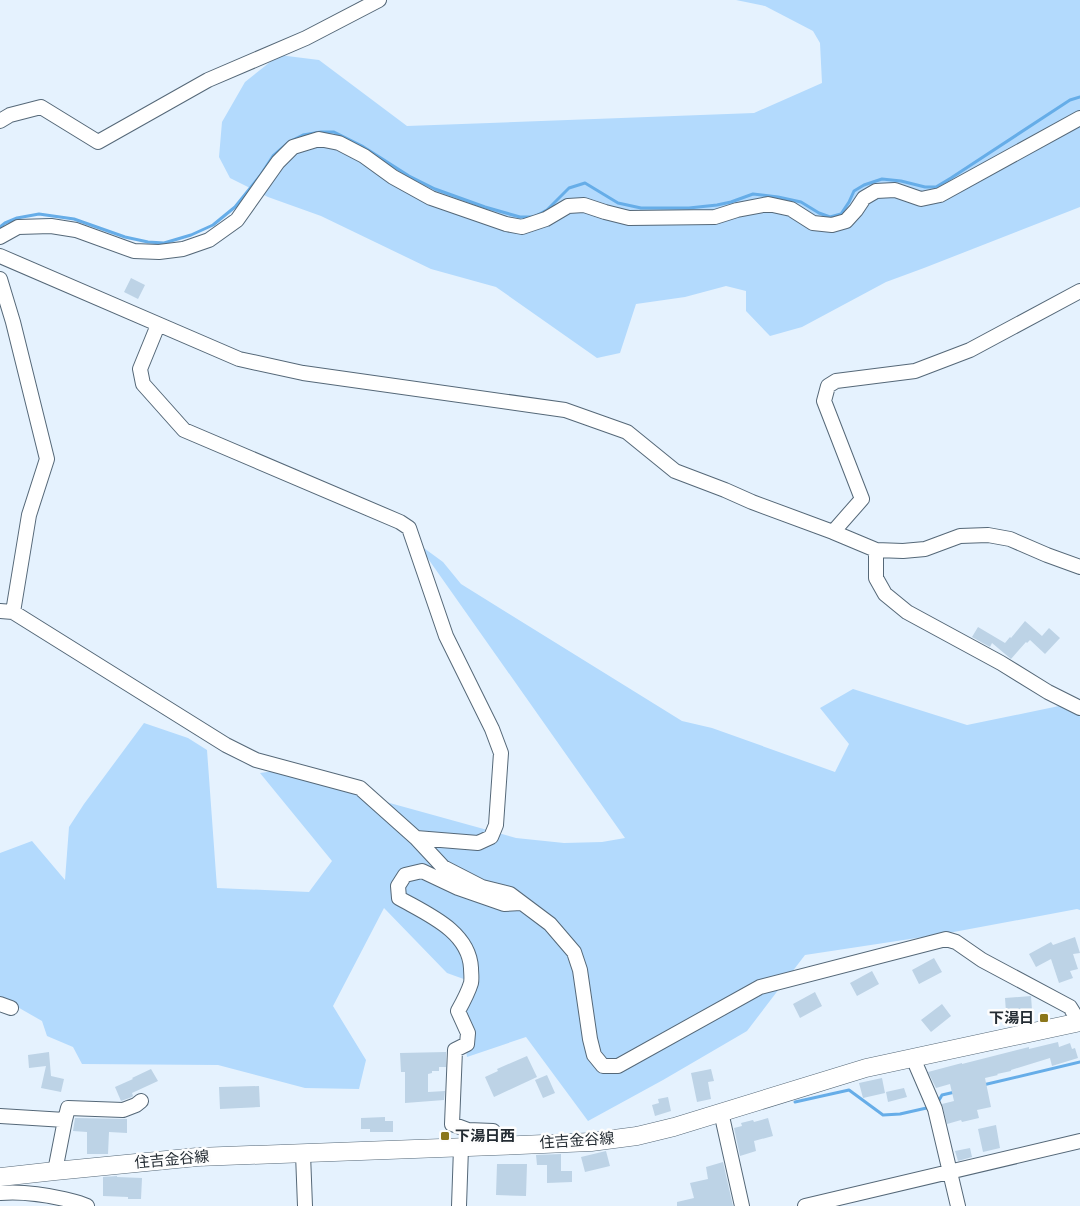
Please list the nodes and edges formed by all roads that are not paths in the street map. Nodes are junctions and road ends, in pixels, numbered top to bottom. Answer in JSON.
{"nodes":[{"id":1,"x":378,"y":0,"type":"edge"},
{"id":2,"x":1080,"y":118,"type":"edge"},
{"id":3,"x":0,"y":121,"type":"edge"},
{"id":4,"x":0,"y":237,"type":"edge"},
{"id":5,"x":0,"y":256,"type":"edge"},
{"id":6,"x":0,"y":279,"type":"edge"},
{"id":7,"x":1080,"y":292,"type":"edge"},
{"id":8,"x":158,"y":325,"type":"junction"},
{"id":9,"x":833,"y":532,"type":"junction"},
{"id":10,"x":876,"y":550,"type":"junction"},
{"id":11,"x":1080,"y":567,"type":"edge"},
{"id":12,"x":7,"y":611,"type":"edge"},
{"id":13,"x":1080,"y":708,"type":"edge"},
{"id":14,"x":416,"y":838,"type":"junction"},
{"id":15,"x":522,"y":903,"type":"junction"},
{"id":16,"x":1080,"y":1022,"type":"edge"},
{"id":17,"x":913,"y":1058,"type":"junction"},
{"id":18,"x":141,"y":1101,"type":"dead end"},
{"id":19,"x":721,"y":1112,"type":"junction"},
{"id":20,"x":0,"y":1116,"type":"edge"},
{"id":21,"x":65,"y":1120,"type":"junction"},
{"id":22,"x":1080,"y":1141,"type":"edge"},
{"id":23,"x":495,"y":1146,"type":"junction"},
{"id":24,"x":460,"y":1148,"type":"junction"},
{"id":25,"x":302,"y":1154,"type":"junction"},
{"id":26,"x":55,"y":1171,"type":"junction"},
{"id":27,"x":949,"y":1172,"type":"junction"},
{"id":28,"x":0,"y":1177,"type":"edge"},
{"id":29,"x":0,"y":1193,"type":"edge"},
{"id":30,"x":86,"y":1206,"type":"edge"},
{"id":31,"x":305,"y":1206,"type":"edge"},
{"id":32,"x":460,"y":1206,"type":"edge"},
{"id":33,"x":742,"y":1206,"type":"edge"},
{"id":34,"x":804,"y":1206,"type":"edge"},
{"id":35,"x":958,"y":1206,"type":"edge"}],
"edges":[{"from":1,"to":3,"type":"street"},
{"from":2,"to":4,"type":"street"},
{"from":5,"to":8,"type":"street"},
{"from":6,"to":12,"type":"street"},
{"from":7,"to":9,"type":"street"},
{"from":8,"to":9,"type":"street"},
{"from":8,"to":14,"type":"street"},
{"from":9,"to":10,"type":"street"},
{"from":10,"to":11,"type":"street"},
{"from":10,"to":13,"type":"street"},
{"from":12,"to":14,"type":"street"},
{"from":14,"to":15,"type":"street"},
{"from":15,"to":16,"type":"street"},
{"from":15,"to":23,"type":"street"},
{"from":16,"to":17,"type":"main road","name":"住吉金谷線"},
{"from":17,"to":19,"type":"main road","name":"住吉金谷線"},
{"from":17,"to":27,"type":"street"},
{"from":18,"to":21,"type":"street"},
{"from":19,"to":23,"type":"main road","name":"住吉金谷線"},
{"from":19,"to":33,"type":"street"},
{"from":20,"to":21,"type":"street"},
{"from":21,"to":26,"type":"street"},
{"from":22,"to":27,"type":"street"},
{"from":23,"to":24,"type":"main road","name":"住吉金谷線"},
{"from":24,"to":25,"type":"main road","name":"住吉金谷線"},
{"from":24,"to":32,"type":"street"},
{"from":25,"to":26,"type":"main road","name":"住吉金谷線"},
{"from":25,"to":31,"type":"street"},
{"from":26,"to":28,"type":"main road","name":"住吉金谷線"},
{"from":27,"to":34,"type":"street"},
{"from":27,"to":35,"type":"street"},
{"from":29,"to":30,"type":"street"}]}
